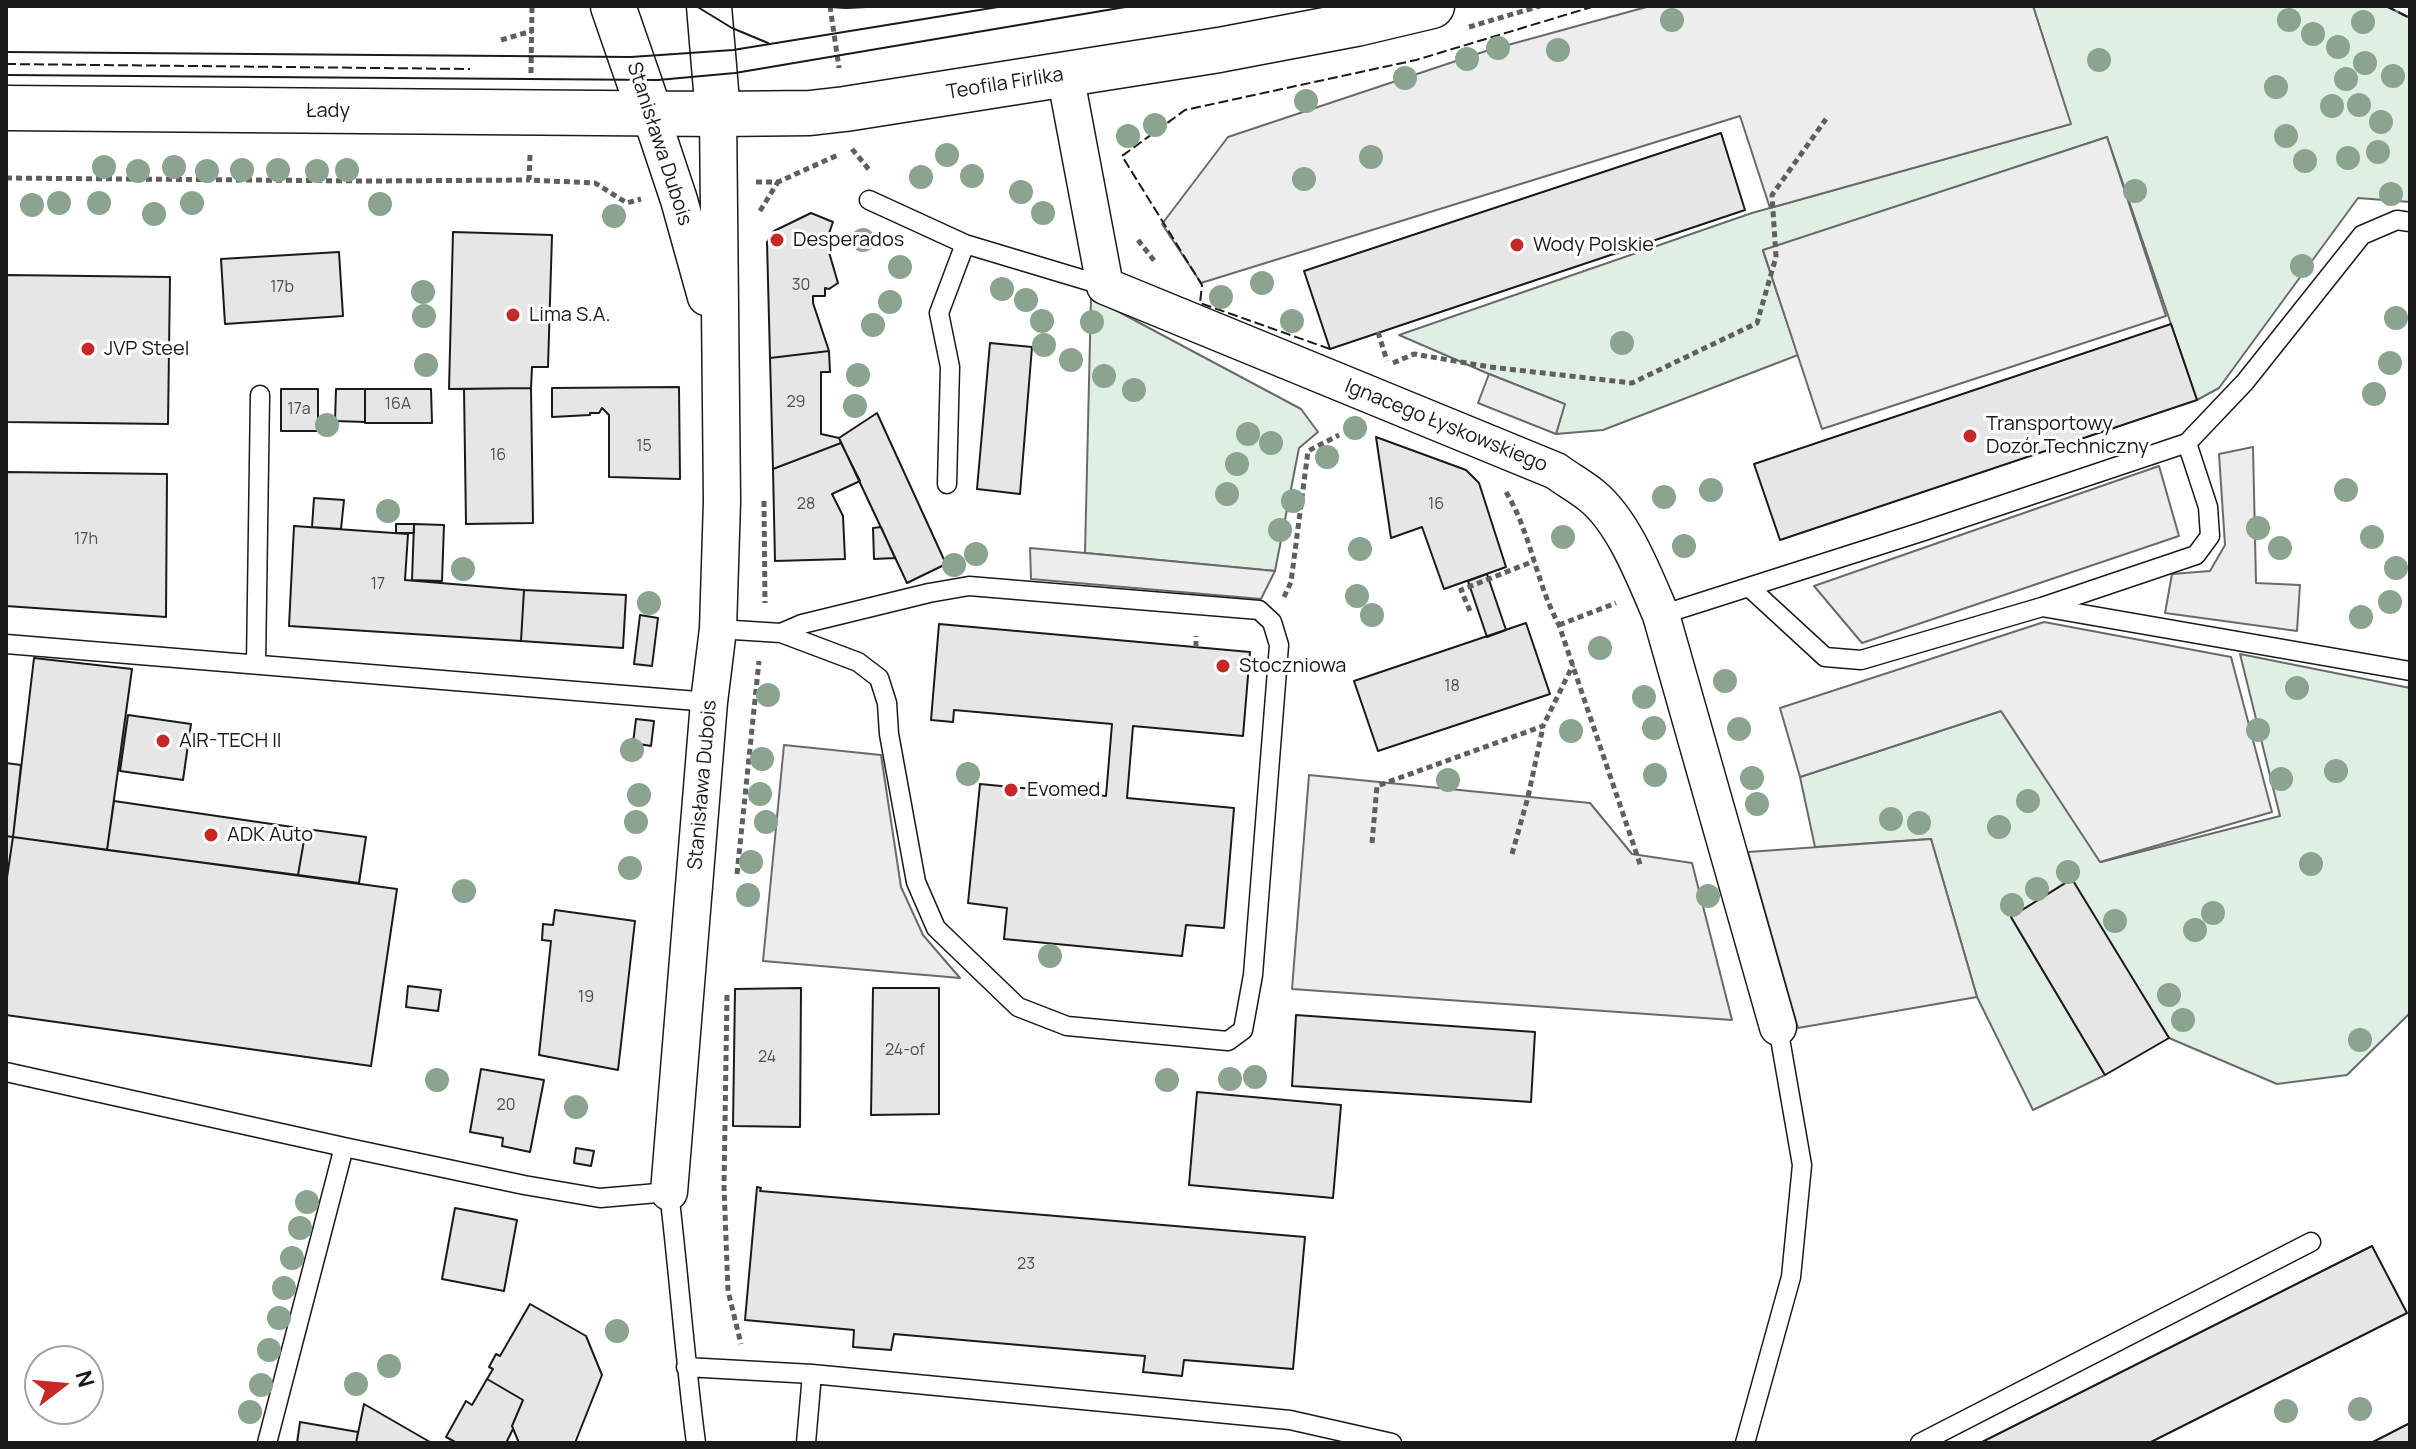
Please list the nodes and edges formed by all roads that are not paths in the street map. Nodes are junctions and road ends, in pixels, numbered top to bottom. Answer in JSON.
{"nodes":[{"id":1,"x":613,"y":6,"type":"edge"},
{"id":2,"x":709,"y":6,"type":"edge"},
{"id":3,"x":1432,"y":6,"type":"edge"},
{"id":4,"x":1354,"y":15,"type":"edge"},
{"id":5,"x":1065,"y":74,"type":"junction"},
{"id":6,"x":6,"y":108,"type":"edge"},
{"id":7,"x":650,"y":113,"type":"junction"},
{"id":8,"x":718,"y":114,"type":"junction"},
{"id":9,"x":869,"y":200,"type":"dead end"},
{"id":10,"x":2410,"y":222,"type":"edge"},
{"id":11,"x":965,"y":244,"type":"junction"},
{"id":12,"x":1105,"y":286,"type":"junction"},
{"id":13,"x":720,"y":377,"type":"junction"},
{"id":14,"x":260,"y":395,"type":"dead end"},
{"id":15,"x":2187,"y":443,"type":"junction"},
{"id":16,"x":947,"y":484,"type":"dead end"},
{"id":17,"x":1750,"y":588,"type":"junction"},
{"id":18,"x":2042,"y":607,"type":"junction"},
{"id":19,"x":1661,"y":615,"type":"junction"},
{"id":20,"x":718,"y":629,"type":"junction"},
{"id":21,"x":772,"y":633,"type":"junction"},
{"id":22,"x":6,"y":644,"type":"edge"},
{"id":23,"x":256,"y":664,"type":"junction"},
{"id":24,"x":2410,"y":671,"type":"edge"},
{"id":25,"x":709,"y":702,"type":"junction"},
{"id":26,"x":1778,"y":1027,"type":"joint"},
{"id":27,"x":6,"y":1072,"type":"edge"},
{"id":28,"x":344,"y":1147,"type":"junction"},
{"id":29,"x":669,"y":1192,"type":"junction"},
{"id":30,"x":2311,"y":1242,"type":"dead end"},
{"id":31,"x":686,"y":1367,"type":"junction"},
{"id":32,"x":812,"y":1374,"type":"junction"},
{"id":33,"x":267,"y":1443,"type":"edge"},
{"id":34,"x":696,"y":1443,"type":"edge"},
{"id":35,"x":806,"y":1443,"type":"edge"},
{"id":36,"x":1392,"y":1443,"type":"edge"},
{"id":37,"x":1745,"y":1443,"type":"edge"},
{"id":38,"x":1920,"y":1443,"type":"edge"}],
"edges":[{"from":1,"to":7,"type":"street","name":"Stanisława Dubois"},
{"from":2,"to":8,"type":"street","name":"Stanisława Dubois"},
{"from":3,"to":4,"type":"street","name":"Teofila Firlika"},
{"from":4,"to":5,"type":"street","name":"Teofila Firlika"},
{"from":5,"to":8,"type":"street","name":"Teofila Firlika"},
{"from":5,"to":12,"type":"street"},
{"from":6,"to":7,"type":"street","name":"Łady"},
{"from":7,"to":8,"type":"street","name":"Teofila Firlika"},
{"from":7,"to":13,"type":"street","name":"Stanisława Dubois"},
{"from":8,"to":13,"type":"street","name":"Stanisława Dubois"},
{"from":9,"to":11,"type":"lane"},
{"from":10,"to":15,"type":"lane"},
{"from":11,"to":12,"type":"lane"},
{"from":11,"to":16,"type":"lane"},
{"from":12,"to":19,"type":"street","name":"Ignacego Łyskowskiego"},
{"from":13,"to":20,"type":"street","name":"Stanisława Dubois"},
{"from":14,"to":23,"type":"lane"},
{"from":15,"to":17,"type":"lane"},
{"from":15,"to":18,"type":"lane"},
{"from":17,"to":18,"type":"lane"},
{"from":17,"to":19,"type":"lane"},
{"from":18,"to":24,"type":"lane"},
{"from":19,"to":26,"type":"street","name":"Ignacego Łyskowskiego"},
{"from":20,"to":21,"type":"lane"},
{"from":20,"to":25,"type":"street","name":"Stanisława Dubois"},
{"from":21,"to":21,"type":"lane"},
{"from":22,"to":23,"type":"lane"},
{"from":23,"to":25,"type":"lane"},
{"from":25,"to":29,"type":"street","name":"Stanisława Dubois"},
{"from":26,"to":37,"type":"lane"},
{"from":27,"to":28,"type":"lane"},
{"from":28,"to":29,"type":"lane"},
{"from":28,"to":33,"type":"lane"},
{"from":29,"to":31,"type":"lane"},
{"from":30,"to":38,"type":"lane"},
{"from":31,"to":32,"type":"lane"},
{"from":31,"to":34,"type":"lane"},
{"from":32,"to":35,"type":"lane"},
{"from":32,"to":36,"type":"lane"}]}
